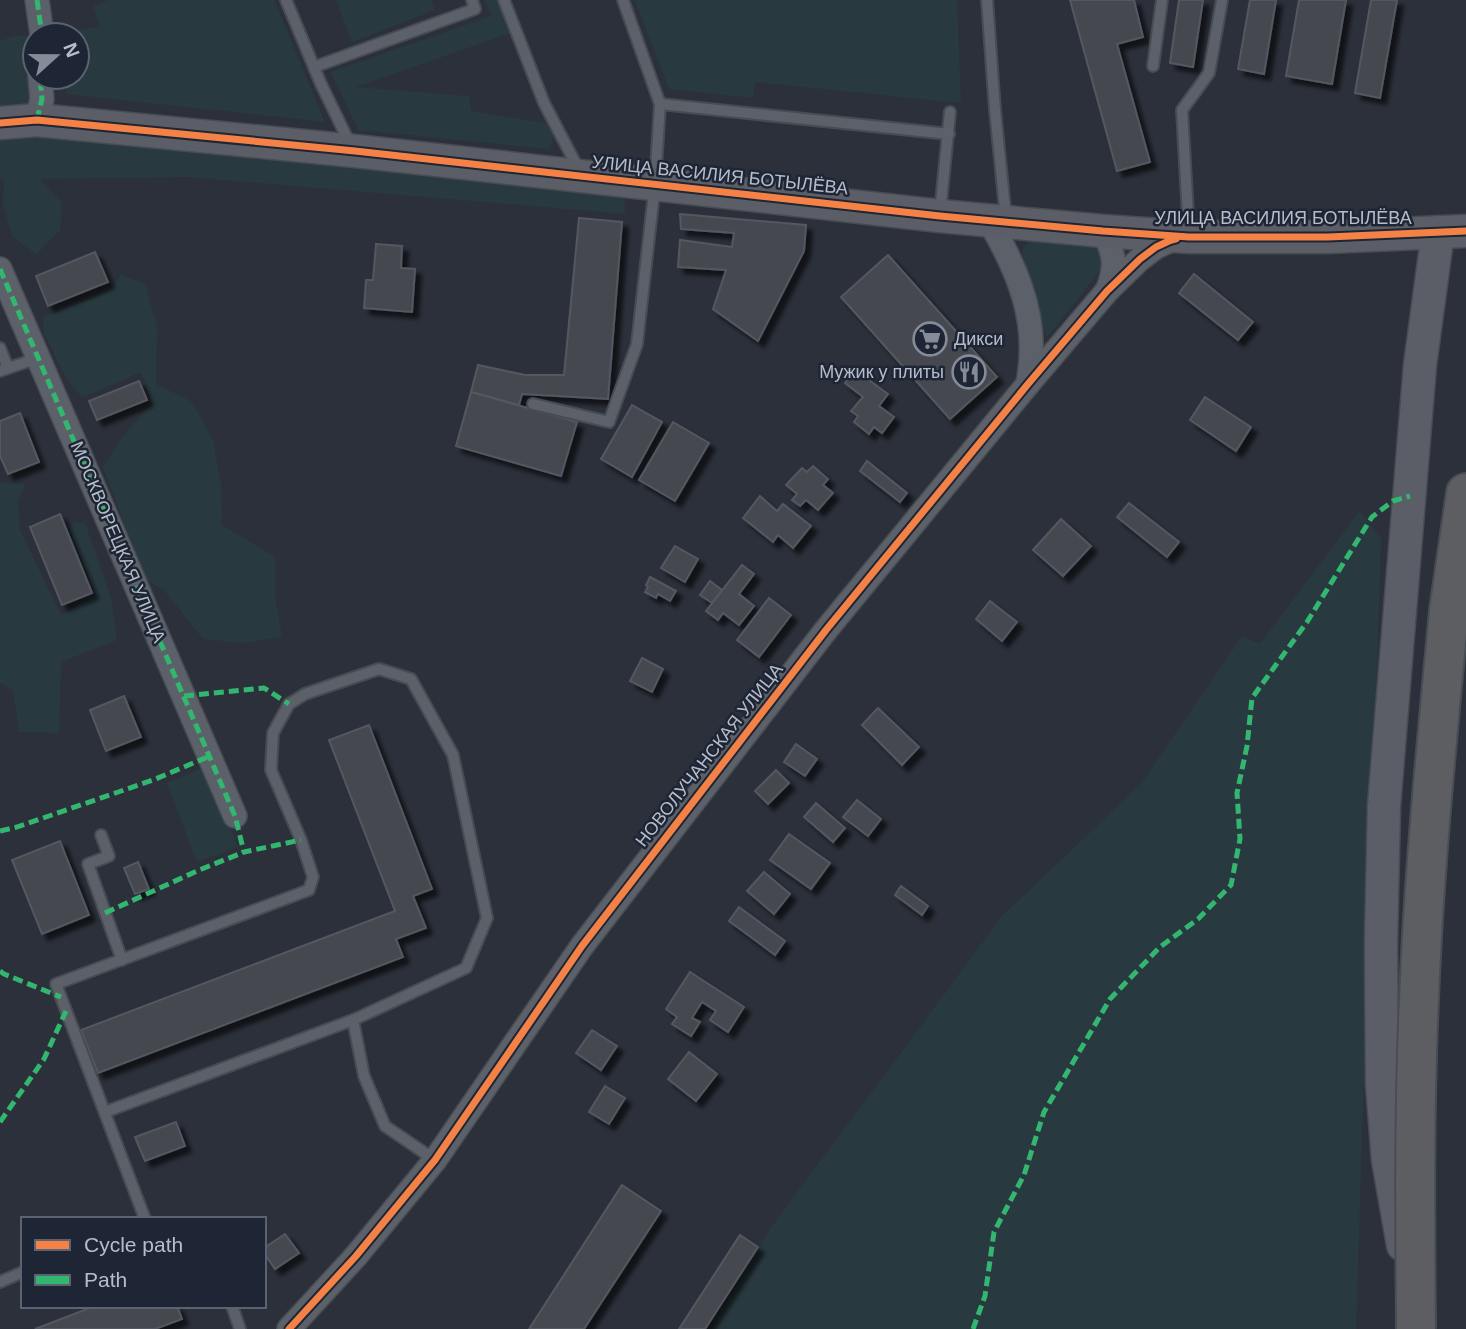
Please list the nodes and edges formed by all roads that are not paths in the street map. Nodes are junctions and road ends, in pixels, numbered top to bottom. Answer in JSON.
{"nodes":[{"id":1,"x":37,"y":0,"type":"edge"},
{"id":2,"x":286,"y":0,"type":"edge"},
{"id":3,"x":472,"y":0,"type":"edge"},
{"id":4,"x":504,"y":0,"type":"edge"},
{"id":5,"x":623,"y":0,"type":"edge"},
{"id":6,"x":987,"y":0,"type":"edge"},
{"id":7,"x":1162,"y":0,"type":"edge"},
{"id":8,"x":1222,"y":0,"type":"edge"},
{"id":9,"x":39,"y":21,"type":"edge"},
{"id":10,"x":314,"y":66,"type":"junction"},
{"id":11,"x":1153,"y":66,"type":"dead end"},
{"id":12,"x":41,"y":91,"type":"edge"},
{"id":13,"x":660,"y":104,"type":"junction"},
{"id":14,"x":950,"y":112,"type":"dead end"},
{"id":15,"x":37,"y":120,"type":"junction"},
{"id":16,"x":0,"y":123,"type":"edge"},
{"id":17,"x":949,"y":134,"type":"junction"},
{"id":18,"x":355,"y":151,"type":"junction"},
{"id":19,"x":582,"y":175,"type":"junction"},
{"id":20,"x":655,"y":184,"type":"junction"},
{"id":21,"x":940,"y":216,"type":"junction"},
{"id":22,"x":998,"y":221,"type":"junction"},
{"id":23,"x":1103,"y":231,"type":"junction"},
{"id":24,"x":1452,"y":231,"type":"edge"},
{"id":25,"x":1189,"y":237,"type":"junction"},
{"id":26,"x":0,"y":269,"type":"edge"},
{"id":27,"x":1107,"y":291,"type":"junction"},
{"id":28,"x":0,"y":348,"type":"edge"},
{"id":29,"x":38,"y":358,"type":"junction"},
{"id":30,"x":4,"y":370,"type":"edge"},
{"id":31,"x":1028,"y":384,"type":"junction"},
{"id":32,"x":533,"y":404,"type":"dead end"},
{"id":33,"x":1466,"y":493,"type":"edge"},
{"id":34,"x":235,"y":816,"type":"dead end"},
{"id":35,"x":101,"y":835,"type":"dead end"},
{"id":36,"x":122,"y":960,"type":"junction"},
{"id":37,"x":353,"y":1020,"type":"junction"},
{"id":38,"x":105,"y":1112,"type":"junction"},
{"id":39,"x":435,"y":1160,"type":"junction"},
{"id":40,"x":144,"y":1217,"type":"edge"},
{"id":41,"x":21,"y":1273,"type":"edge"},
{"id":42,"x":0,"y":1282,"type":"edge"},
{"id":43,"x":233,"y":1308,"type":"edge"},
{"id":44,"x":240,"y":1329,"type":"edge"},
{"id":45,"x":289,"y":1329,"type":"edge"},
{"id":46,"x":1417,"y":1329,"type":"edge"}],
"edges":[{"from":1,"to":9,"type":"street"},
{"from":2,"to":10,"type":"lane"},
{"from":3,"to":10,"type":"lane"},
{"from":4,"to":19,"type":"lane"},
{"from":5,"to":13,"type":"lane"},
{"from":6,"to":22,"type":"lane"},
{"from":7,"to":11,"type":"lane"},
{"from":8,"to":25,"type":"lane"},
{"from":10,"to":18,"type":"lane"},
{"from":12,"to":15,"type":"street"},
{"from":13,"to":17,"type":"lane"},
{"from":13,"to":20,"type":"lane"},
{"from":14,"to":17,"type":"lane"},
{"from":15,"to":16,"type":"street","name":"УЛИЦА ВАСИЛИЯ БОТЫЛЁВА"},
{"from":15,"to":18,"type":"street","name":"УЛИЦА ВАСИЛИЯ БОТЫЛЁВА"},
{"from":17,"to":21,"type":"lane"},
{"from":18,"to":19,"type":"street","name":"УЛИЦА ВАСИЛИЯ БОТЫЛЁВА"},
{"from":19,"to":20,"type":"street","name":"УЛИЦА ВАСИЛИЯ БОТЫЛЁВА"},
{"from":20,"to":21,"type":"street","name":"УЛИЦА ВАСИЛИЯ БОТЫЛЁВА"},
{"from":20,"to":32,"type":"lane"},
{"from":21,"to":22,"type":"street","name":"УЛИЦА ВАСИЛИЯ БОТЫЛЁВА"},
{"from":22,"to":23,"type":"street","name":"УЛИЦА ВАСИЛИЯ БОТЫЛЁВА"},
{"from":22,"to":31,"type":"street"},
{"from":23,"to":25,"type":"street","name":"УЛИЦА ВАСИЛИЯ БОТЫЛЁВА"},
{"from":23,"to":27,"type":"street"},
{"from":24,"to":25,"type":"street","name":"УЛИЦА ВАСИЛИЯ БОТЫЛЁВА"},
{"from":24,"to":46,"type":"street"},
{"from":25,"to":27,"type":"street","name":"НОВОЛУЧАНСКАЯ УЛИЦА"},
{"from":26,"to":29,"type":"street","name":"МОСКВОРЕЦКАЯ УЛИЦА"},
{"from":27,"to":31,"type":"street","name":"НОВОЛУЧАНСКАЯ УЛИЦА"},
{"from":28,"to":30,"type":"lane"},
{"from":29,"to":30,"type":"lane"},
{"from":29,"to":34,"type":"street","name":"МОСКВОРЕЦКАЯ УЛИЦА"},
{"from":31,"to":39,"type":"street","name":"НОВОЛУЧАНСКАЯ УЛИЦА"},
{"from":33,"to":46,"type":"highway","bridge":true},
{"from":35,"to":36,"type":"lane"},
{"from":36,"to":37,"type":"lane"},
{"from":36,"to":38,"type":"lane"},
{"from":37,"to":38,"type":"lane"},
{"from":37,"to":39,"type":"lane"},
{"from":38,"to":40,"type":"lane"},
{"from":39,"to":45,"type":"street","name":"НОВОЛУЧАНСКАЯ УЛИЦА"},
{"from":41,"to":42,"type":"lane"},
{"from":43,"to":44,"type":"lane"}]}
